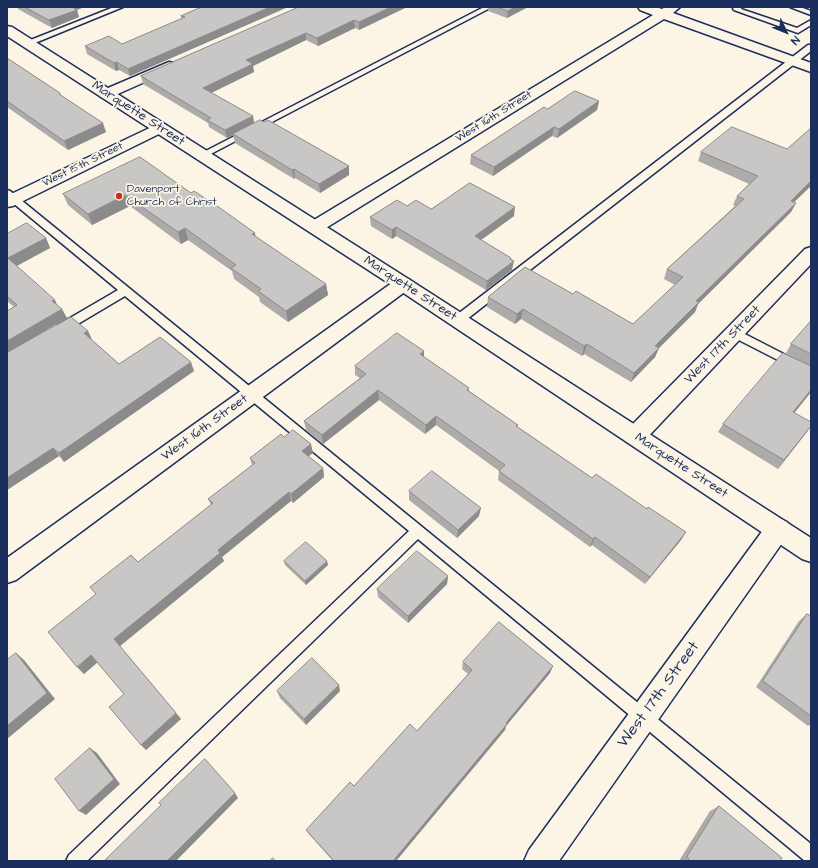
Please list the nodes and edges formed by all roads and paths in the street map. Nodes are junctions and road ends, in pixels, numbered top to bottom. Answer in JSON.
{"nodes":[{"id":1,"x":120,"y":7,"type":"edge"},
{"id":2,"x":489,"y":7,"type":"edge"},
{"id":3,"x":644,"y":7,"type":"edge"},
{"id":4,"x":739,"y":7,"type":"edge"},
{"id":5,"x":793,"y":7,"type":"edge"},
{"id":6,"x":668,"y":10,"type":"edge"},
{"id":7,"x":811,"y":13,"type":"edge"},
{"id":8,"x":811,"y":22,"type":"edge"},
{"id":9,"x":7,"y":30,"type":"edge"},
{"id":10,"x":27,"y":43,"type":"junction"},
{"id":11,"x":811,"y":47,"type":"edge"},
{"id":12,"x":792,"y":61,"type":"junction"},
{"id":13,"x":179,"y":62,"type":"edge"},
{"id":14,"x":811,"y":68,"type":"edge"},
{"id":15,"x":106,"y":94,"type":"junction"},
{"id":16,"x":160,"y":128,"type":"junction"},
{"id":17,"x":202,"y":155,"type":"junction"},
{"id":18,"x":9,"y":198,"type":"edge"},
{"id":19,"x":315,"y":227,"type":"junction"},
{"id":20,"x":811,"y":253,"type":"edge"},
{"id":21,"x":403,"y":284,"type":"junction"},
{"id":22,"x":125,"y":291,"type":"junction"},
{"id":23,"x":458,"y":320,"type":"junction"},
{"id":24,"x":735,"y":332,"type":"junction"},
{"id":25,"x":53,"y":333,"type":"edge"},
{"id":26,"x":811,"y":373,"type":"edge"},
{"id":27,"x":251,"y":394,"type":"junction"},
{"id":28,"x":635,"y":436,"type":"junction"},
{"id":29,"x":778,"y":529,"type":"junction"},
{"id":30,"x":418,"y":532,"type":"junction"},
{"id":31,"x":811,"y":551,"type":"edge"},
{"id":32,"x":7,"y":572,"type":"edge"},
{"id":33,"x":644,"y":717,"type":"junction"},
{"id":34,"x":811,"y":855,"type":"edge"},
{"id":35,"x":75,"y":861,"type":"edge"},
{"id":36,"x":540,"y":861,"type":"edge"}],
"edges":[{"from":1,"to":10,"type":"lane"},
{"from":2,"to":17,"type":"lane"},
{"from":3,"to":6,"type":"street"},
{"from":4,"to":8,"type":"lane"},
{"from":5,"to":7,"type":"lane"},
{"from":6,"to":12,"type":"street"},
{"from":6,"to":19,"type":"street","name":"West 16th Street"},
{"from":9,"to":10,"type":"street","name":"Marquette Street"},
{"from":10,"to":15,"type":"street","name":"Marquette Street"},
{"from":11,"to":12,"type":"lane"},
{"from":12,"to":14,"type":"street"},
{"from":12,"to":23,"type":"lane"},
{"from":13,"to":15,"type":"street"},
{"from":15,"to":16,"type":"street","name":"Marquette Street"},
{"from":16,"to":17,"type":"street","name":"Marquette Street"},
{"from":16,"to":18,"type":"street","name":"West 15th Street"},
{"from":17,"to":19,"type":"street","name":"Marquette Street"},
{"from":18,"to":22,"type":"lane"},
{"from":19,"to":21,"type":"street","name":"Marquette Street"},
{"from":20,"to":24,"type":"street","name":"West 17th Street"},
{"from":21,"to":23,"type":"street","name":"Marquette Street"},
{"from":21,"to":27,"type":"street","name":"West 16th Street"},
{"from":22,"to":25,"type":"lane"},
{"from":22,"to":27,"type":"lane"},
{"from":23,"to":28,"type":"street","name":"Marquette Street"},
{"from":24,"to":26,"type":"lane"},
{"from":24,"to":28,"type":"street","name":"West 17th Street"},
{"from":27,"to":30,"type":"lane"},
{"from":27,"to":32,"type":"street","name":"West 16th Street"},
{"from":28,"to":29,"type":"street","name":"Marquette Street"},
{"from":29,"to":31,"type":"street","name":"Marquette Street"},
{"from":29,"to":33,"type":"street","name":"West 17th Street"},
{"from":30,"to":33,"type":"lane"},
{"from":30,"to":35,"type":"lane"},
{"from":33,"to":34,"type":"lane"},
{"from":33,"to":36,"type":"street","name":"West 17th Street"}]}
